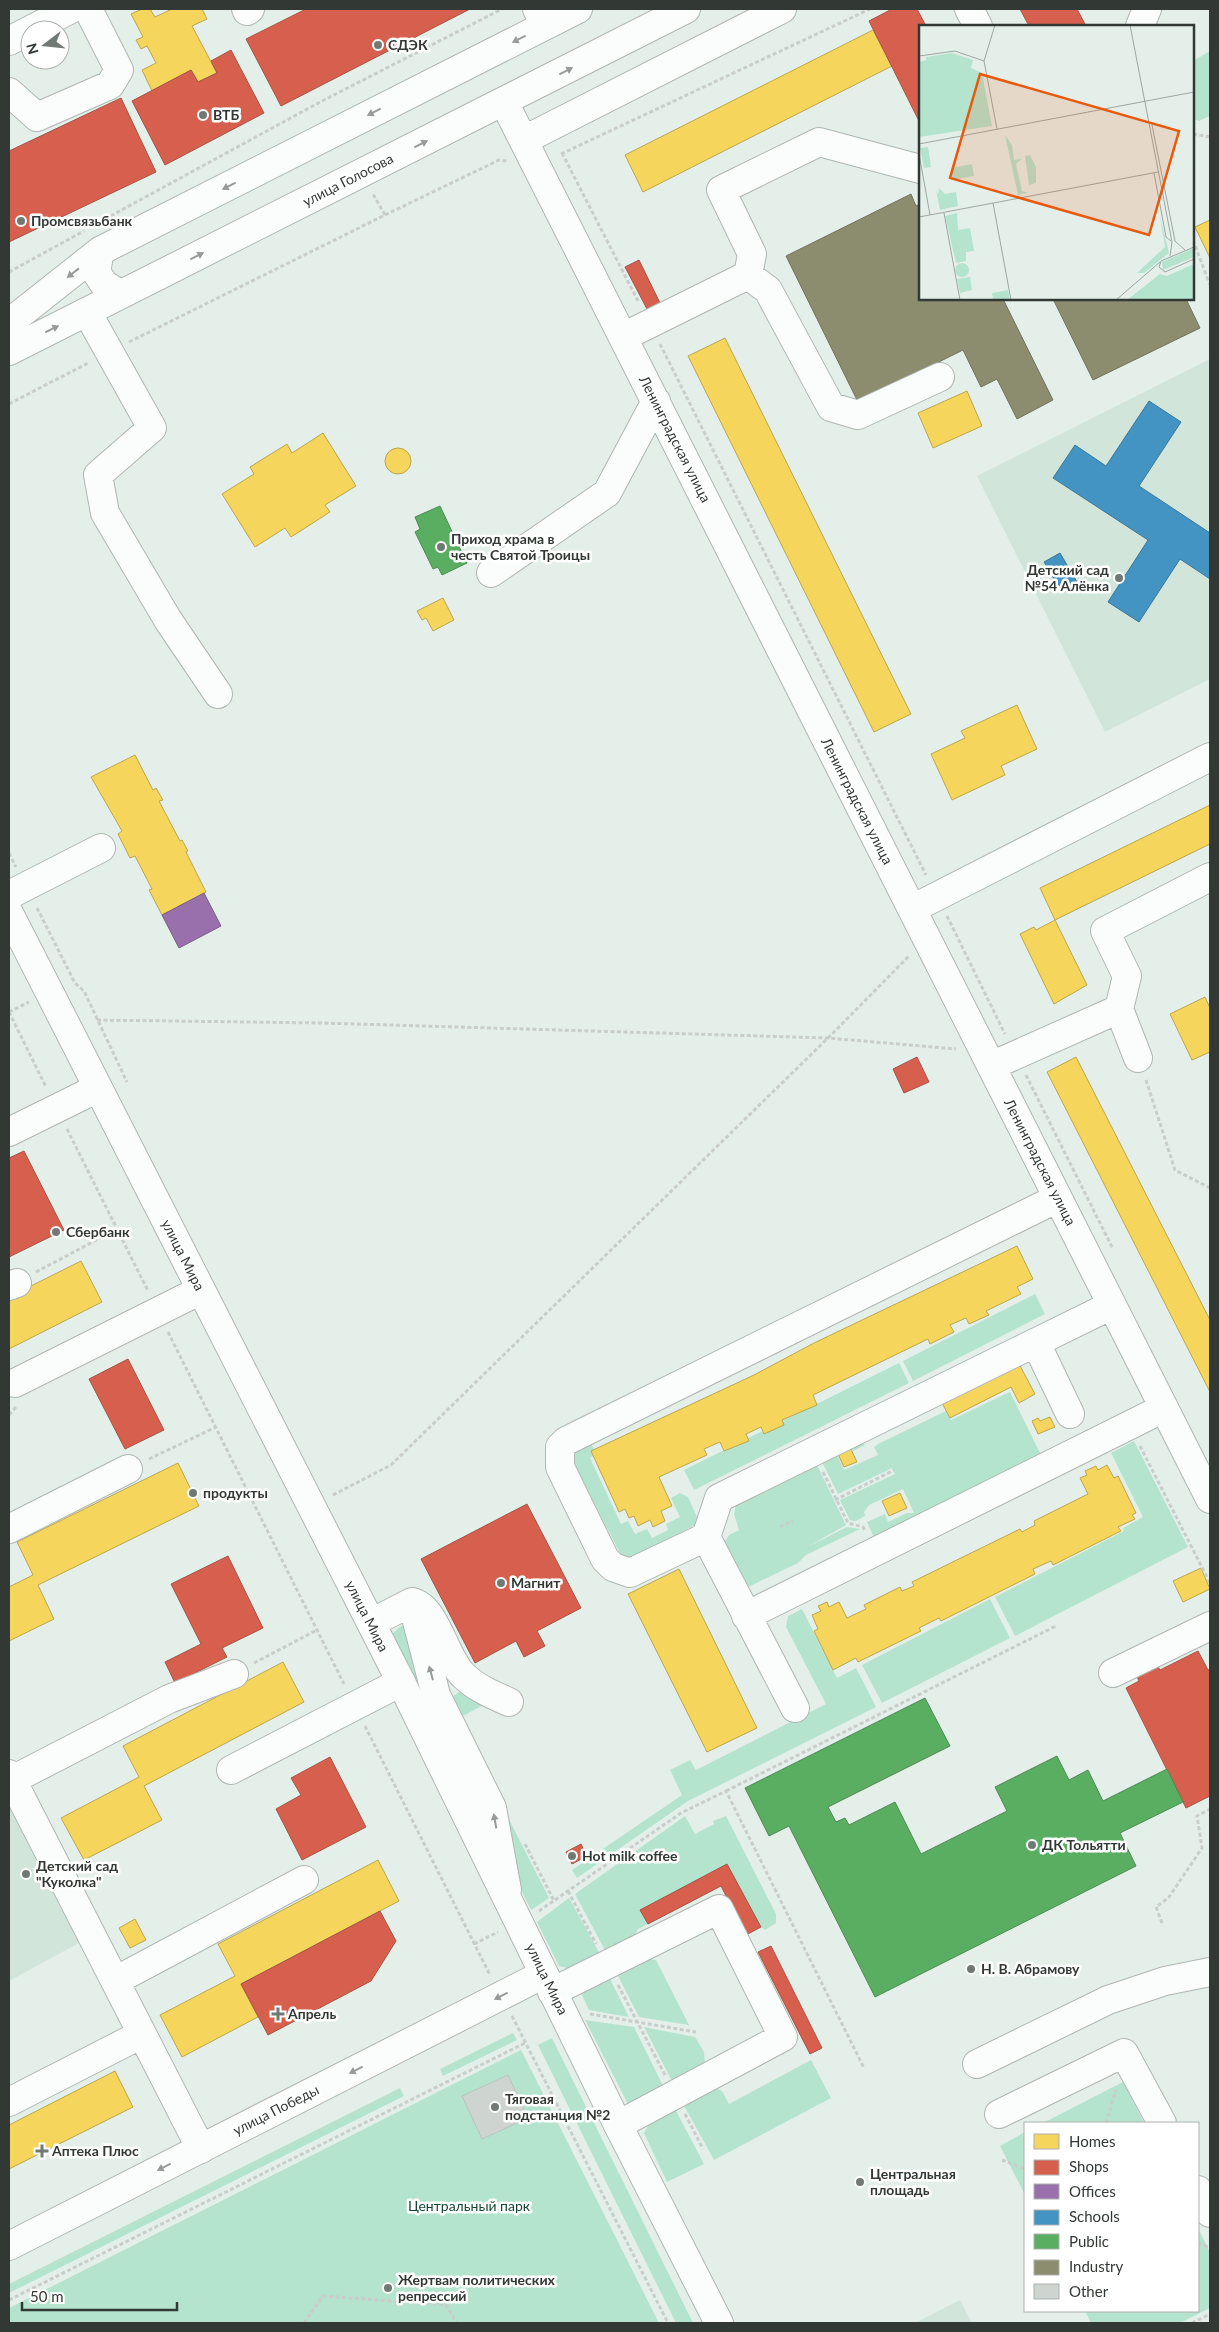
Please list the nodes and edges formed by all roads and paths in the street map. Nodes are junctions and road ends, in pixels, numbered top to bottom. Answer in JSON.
{"nodes":[{"id":1,"x":71,"y":9,"type":"edge"},
{"id":2,"x":88,"y":9,"type":"edge"},
{"id":3,"x":246,"y":9,"type":"edge"},
{"id":4,"x":250,"y":9,"type":"edge"},
{"id":5,"x":502,"y":9,"type":"edge"},
{"id":6,"x":578,"y":9,"type":"edge"},
{"id":7,"x":686,"y":9,"type":"edge"},
{"id":8,"x":782,"y":9,"type":"edge"},
{"id":9,"x":870,"y":9,"type":"edge"},
{"id":10,"x":970,"y":9,"type":"edge"},
{"id":11,"x":1147,"y":9,"type":"edge"},
{"id":12,"x":541,"y":17,"type":"edge"},
{"id":13,"x":978,"y":25,"type":"edge"},
{"id":14,"x":1140,"y":25,"type":"edge"},
{"id":15,"x":9,"y":41,"type":"edge"},
{"id":16,"x":9,"y":92,"type":"edge"},
{"id":17,"x":322,"y":101,"type":"junction"},
{"id":18,"x":504,"y":102,"type":"junction"},
{"id":19,"x":339,"y":130,"type":"junction"},
{"id":20,"x":1194,"y":134,"type":"edge"},
{"id":21,"x":1210,"y":137,"type":"edge"},
{"id":22,"x":524,"y":140,"type":"junction"},
{"id":23,"x":562,"y":153,"type":"junction"},
{"id":24,"x":537,"y":166,"type":"junction"},
{"id":25,"x":919,"y":169,"type":"edge"},
{"id":26,"x":362,"y":173,"type":"junction"},
{"id":27,"x":385,"y":215,"type":"junction"},
{"id":28,"x":105,"y":220,"type":"dead end"},
{"id":29,"x":94,"y":240,"type":"junction"},
{"id":30,"x":1194,"y":243,"type":"edge"},
{"id":31,"x":9,"y":272,"type":"edge"},
{"id":32,"x":748,"y":275,"type":"junction"},
{"id":33,"x":1210,"y":286,"type":"edge"},
{"id":34,"x":120,"y":294,"type":"junction"},
{"id":35,"x":87,"y":312,"type":"junction"},
{"id":36,"x":9,"y":323,"type":"edge"},
{"id":37,"x":650,"y":324,"type":"junction"},
{"id":38,"x":623,"y":337,"type":"junction"},
{"id":39,"x":9,"y":351,"type":"edge"},
{"id":40,"x":108,"y":352,"type":"junction"},
{"id":41,"x":940,"y":377,"type":"dead end"},
{"id":42,"x":656,"y":401,"type":"junction"},
{"id":43,"x":9,"y":404,"type":"edge"},
{"id":44,"x":491,"y":574,"type":"dead end"},
{"id":45,"x":218,"y":694,"type":"dead end"},
{"id":46,"x":1210,"y":757,"type":"edge"},
{"id":47,"x":101,"y":848,"type":"dead end"},
{"id":48,"x":9,"y":853,"type":"edge"},
{"id":49,"x":1210,"y":877,"type":"edge"},
{"id":50,"x":17,"y":890,"type":"edge"},
{"id":51,"x":936,"y":896,"type":"junction"},
{"id":52,"x":912,"y":909,"type":"junction"},
{"id":53,"x":9,"y":912,"type":"edge"},
{"id":54,"x":927,"y":938,"type":"junction"},
{"id":55,"x":1120,"y":1009,"type":"junction"},
{"id":56,"x":9,"y":1012,"type":"edge"},
{"id":57,"x":97,"y":1020,"type":"junction"},
{"id":58,"x":828,"y":1038,"type":"junction"},
{"id":59,"x":964,"y":1049,"type":"dead end"},
{"id":60,"x":1016,"y":1055,"type":"junction"},
{"id":61,"x":1138,"y":1058,"type":"joint"},
{"id":62,"x":991,"y":1066,"type":"junction"},
{"id":63,"x":127,"y":1082,"type":"dead end"},
{"id":64,"x":98,"y":1088,"type":"junction"},
{"id":65,"x":57,"y":1108,"type":"junction"},
{"id":66,"x":9,"y":1132,"type":"edge"},
{"id":67,"x":1210,"y":1188,"type":"edge"},
{"id":68,"x":1058,"y":1198,"type":"junction"},
{"id":69,"x":117,"y":1228,"type":"junction"},
{"id":70,"x":1118,"y":1258,"type":"dead end"},
{"id":71,"x":13,"y":1284,"type":"edge"},
{"id":72,"x":201,"y":1290,"type":"junction"},
{"id":73,"x":1112,"y":1305,"type":"junction"},
{"id":74,"x":158,"y":1312,"type":"junction"},
{"id":75,"x":1036,"y":1343,"type":"junction"},
{"id":76,"x":15,"y":1383,"type":"dead end"},
{"id":77,"x":1164,"y":1408,"type":"junction"},
{"id":78,"x":1070,"y":1414,"type":"dead end"},
{"id":79,"x":1130,"y":1425,"type":"junction"},
{"id":80,"x":216,"y":1427,"type":"junction"},
{"id":81,"x":813,"y":1452,"type":"junction"},
{"id":82,"x":128,"y":1469,"type":"joint"},
{"id":83,"x":894,"y":1470,"type":"dead end"},
{"id":84,"x":1210,"y":1499,"type":"edge"},
{"id":85,"x":835,"y":1500,"type":"junction"},
{"id":86,"x":335,"y":1504,"type":"dead end"},
{"id":87,"x":794,"y":1521,"type":"dead end"},
{"id":88,"x":780,"y":1528,"type":"dead end"},
{"id":89,"x":9,"y":1529,"type":"edge"},
{"id":90,"x":706,"y":1537,"type":"junction"},
{"id":91,"x":875,"y":1552,"type":"junction"},
{"id":92,"x":1210,"y":1583,"type":"edge"},
{"id":93,"x":412,"y":1602,"type":"junction"},
{"id":94,"x":746,"y":1616,"type":"junction"},
{"id":95,"x":371,"y":1623,"type":"junction"},
{"id":96,"x":1056,"y":1626,"type":"dead end"},
{"id":97,"x":1210,"y":1626,"type":"edge"},
{"id":98,"x":317,"y":1630,"type":"junction"},
{"id":99,"x":1113,"y":1673,"type":"dead end"},
{"id":100,"x":234,"y":1674,"type":"joint"},
{"id":101,"x":401,"y":1682,"type":"junction"},
{"id":102,"x":509,"y":1702,"type":"dead end"},
{"id":103,"x":355,"y":1706,"type":"junction"},
{"id":104,"x":794,"y":1708,"type":"dead end"},
{"id":105,"x":231,"y":1770,"type":"dead end"},
{"id":106,"x":10,"y":1777,"type":"edge"},
{"id":107,"x":726,"y":1791,"type":"dead end"},
{"id":108,"x":1210,"y":1809,"type":"edge"},
{"id":109,"x":304,"y":1880,"type":"dead end"},
{"id":110,"x":568,"y":1891,"type":"dead end"},
{"id":111,"x":510,"y":1904,"type":"junction"},
{"id":112,"x":1162,"y":1923,"type":"dead end"},
{"id":113,"x":607,"y":1964,"type":"junction"},
{"id":114,"x":1210,"y":1972,"type":"edge"},
{"id":115,"x":115,"y":1981,"type":"junction"},
{"id":116,"x":548,"y":1983,"type":"junction"},
{"id":117,"x":500,"y":1997,"type":"junction"},
{"id":118,"x":582,"y":2012,"type":"dead end"},
{"id":119,"x":637,"y":2022,"type":"junction"},
{"id":120,"x":696,"y":2032,"type":"dead end"},
{"id":121,"x":142,"y":2034,"type":"junction"},
{"id":122,"x":527,"y":2042,"type":"junction"},
{"id":123,"x":977,"y":2064,"type":"dead end"},
{"id":124,"x":1117,"y":2085,"type":"dead end"},
{"id":125,"x":675,"y":2095,"type":"junction"},
{"id":126,"x":9,"y":2102,"type":"edge"},
{"id":127,"x":999,"y":2114,"type":"dead end"},
{"id":128,"x":1106,"y":2122,"type":"edge"},
{"id":129,"x":1161,"y":2122,"type":"edge"},
{"id":130,"x":618,"y":2125,"type":"junction"},
{"id":131,"x":201,"y":2149,"type":"junction"},
{"id":132,"x":703,"y":2149,"type":"dead end"},
{"id":133,"x":1002,"y":2160,"type":"dead end"},
{"id":134,"x":1024,"y":2169,"type":"edge"},
{"id":135,"x":1199,"y":2192,"type":"edge"},
{"id":136,"x":1210,"y":2213,"type":"edge"},
{"id":137,"x":9,"y":2246,"type":"edge"},
{"id":138,"x":9,"y":2300,"type":"edge"},
{"id":139,"x":1210,"y":2314,"type":"edge"},
{"id":140,"x":304,"y":2323,"type":"edge"},
{"id":141,"x":457,"y":2323,"type":"edge"},
{"id":142,"x":668,"y":2323,"type":"edge"},
{"id":143,"x":719,"y":2323,"type":"edge"},
{"id":144,"x":1192,"y":2323,"type":"edge"}],
"edges":[{"from":1,"to":15,"type":"main road"},
{"from":2,"to":16,"type":"main road"},
{"from":3,"to":4,"type":"main road"},
{"from":5,"to":17,"type":"path"},
{"from":6,"to":12,"type":"main road"},
{"from":18,"to":7,"type":"main road","name":"улица Голосова","one_way":true},
{"from":8,"to":22,"type":"main road"},
{"from":9,"to":23,"type":"path"},
{"from":10,"to":13,"type":"main road"},
{"from":11,"to":14,"type":"main road"},
{"from":12,"to":19,"type":"main road","one_way":true},
{"from":17,"to":19,"type":"path"},
{"from":17,"to":28,"type":"path"},
{"from":18,"to":22,"type":"main road","name":"Ленинградская улица"},
{"from":26,"to":18,"type":"main road","name":"улица Голосова","one_way":true},
{"from":19,"to":29,"type":"main road","one_way":true},
{"from":20,"to":21,"type":"path"},
{"from":22,"to":24,"type":"main road","name":"Ленинградская улица"},
{"from":23,"to":24,"type":"path"},
{"from":23,"to":37,"type":"path"},
{"from":24,"to":27,"type":"path"},
{"from":24,"to":38,"type":"main road","name":"Ленинградская улица"},
{"from":25,"to":32,"type":"main road"},
{"from":26,"to":27,"type":"path"},
{"from":34,"to":26,"type":"main road","name":"улица Голосова","one_way":true},
{"from":27,"to":40,"type":"path"},
{"from":29,"to":31,"type":"path"},
{"from":29,"to":34,"type":"main road"},
{"from":29,"to":36,"type":"main road","one_way":true},
{"from":30,"to":33,"type":"path"},
{"from":32,"to":37,"type":"main road"},
{"from":32,"to":41,"type":"main road"},
{"from":34,"to":35,"type":"main road","name":"улица Голосова"},
{"from":39,"to":35,"type":"main road","name":"улица Голосова","one_way":true},
{"from":35,"to":40,"type":"main road"},
{"from":37,"to":38,"type":"main road"},
{"from":37,"to":51,"type":"path"},
{"from":38,"to":42,"type":"main road","name":"Ленинградская улица"},
{"from":40,"to":43,"type":"path"},
{"from":40,"to":45,"type":"main road"},
{"from":42,"to":44,"type":"main road"},
{"from":42,"to":52,"type":"main road","name":"Ленинградская улица"},
{"from":46,"to":51,"type":"main road"},
{"from":47,"to":50,"type":"main road"},
{"from":48,"to":50,"type":"path"},
{"from":49,"to":55,"type":"main road"},
{"from":50,"to":57,"type":"path"},
{"from":51,"to":52,"type":"main road"},
{"from":51,"to":60,"type":"path"},
{"from":52,"to":54,"type":"main road","name":"Ленинградская улица"},
{"from":53,"to":64,"type":"main road","name":"улица Мира"},
{"from":54,"to":58,"type":"path"},
{"from":54,"to":62,"type":"main road","name":"Ленинградская улица"},
{"from":55,"to":60,"type":"main road"},
{"from":55,"to":61,"type":"main road"},
{"from":56,"to":65,"type":"path"},
{"from":57,"to":58,"type":"path"},
{"from":57,"to":63,"type":"path"},
{"from":58,"to":59,"type":"path"},
{"from":58,"to":86,"type":"path"},
{"from":60,"to":62,"type":"main road"},
{"from":60,"to":70,"type":"path"},
{"from":61,"to":67,"type":"path"},
{"from":62,"to":68,"type":"main road","name":"Ленинградская улица"},
{"from":64,"to":65,"type":"main road"},
{"from":64,"to":72,"type":"main road","name":"улица Мира"},
{"from":65,"to":66,"type":"main road"},
{"from":65,"to":69,"type":"path"},
{"from":68,"to":73,"type":"main road","name":"Ленинградская улица"},
{"from":68,"to":90,"type":"main road"},
{"from":69,"to":71,"type":"path"},
{"from":69,"to":74,"type":"path"},
{"from":72,"to":74,"type":"main road"},
{"from":72,"to":95,"type":"main road","name":"улица Мира"},
{"from":73,"to":75,"type":"main road"},
{"from":73,"to":77,"type":"main road","name":"Ленинградская улица"},
{"from":74,"to":76,"type":"main road"},
{"from":74,"to":80,"type":"path"},
{"from":75,"to":78,"type":"main road"},
{"from":75,"to":81,"type":"main road"},
{"from":77,"to":79,"type":"main road"},
{"from":77,"to":84,"type":"main road","name":"Ленинградская улица"},
{"from":79,"to":91,"type":"main road"},
{"from":79,"to":92,"type":"path"},
{"from":80,"to":82,"type":"path"},
{"from":80,"to":98,"type":"path"},
{"from":81,"to":85,"type":"path"},
{"from":81,"to":90,"type":"main road"},
{"from":82,"to":89,"type":"main road"},
{"from":83,"to":85,"type":"path"},
{"from":85,"to":91,"type":"path"},
{"from":87,"to":88,"type":"path"},
{"from":90,"to":94,"type":"main road"},
{"from":91,"to":94,"type":"main road"},
{"from":93,"to":95,"type":"main road"},
{"from":93,"to":102,"type":"main road"},
{"from":111,"to":93,"type":"main road","one_way":true},
{"from":94,"to":104,"type":"main road"},
{"from":95,"to":101,"type":"main road","name":"улица Мира"},
{"from":96,"to":107,"type":"path"},
{"from":97,"to":99,"type":"main road"},
{"from":98,"to":100,"type":"path"},
{"from":98,"to":103,"type":"path"},
{"from":100,"to":106,"type":"main road"},
{"from":101,"to":103,"type":"main road"},
{"from":101,"to":111,"type":"main road","name":"улица Мира"},
{"from":103,"to":105,"type":"main road"},
{"from":103,"to":117,"type":"path"},
{"from":106,"to":115,"type":"main road"},
{"from":108,"to":112,"type":"path"},
{"from":109,"to":115,"type":"main road"},
{"from":110,"to":113,"type":"path"},
{"from":111,"to":116,"type":"main road","name":"улица Мира"},
{"from":113,"to":116,"type":"main road","name":"улица Победы"},
{"from":113,"to":119,"type":"path"},
{"from":113,"to":125,"type":"main road","name":"улица Победы"},
{"from":114,"to":123,"type":"main road"},
{"from":115,"to":121,"type":"main road"},
{"from":116,"to":117,"type":"main road","name":"улица Победы","one_way":true},
{"from":116,"to":130,"type":"main road","name":"улица Мира"},
{"from":117,"to":122,"type":"path"},
{"from":117,"to":131,"type":"main road","name":"улица Победы","one_way":true},
{"from":118,"to":119,"type":"path"},
{"from":119,"to":120,"type":"path"},
{"from":119,"to":125,"type":"path"},
{"from":121,"to":126,"type":"main road"},
{"from":121,"to":131,"type":"main road"},
{"from":122,"to":138,"type":"path"},
{"from":122,"to":142,"type":"path"},
{"from":124,"to":128,"type":"path"},
{"from":125,"to":130,"type":"main road"},
{"from":125,"to":132,"type":"path"},
{"from":127,"to":129,"type":"main road"},
{"from":130,"to":143,"type":"main road","name":"улица Мира"},
{"from":131,"to":137,"type":"main road","name":"улица Победы","one_way":true},
{"from":133,"to":134,"type":"path"},
{"from":135,"to":136,"type":"main road"},
{"from":139,"to":144,"type":"path"},
{"from":140,"to":141,"type":"path"}]}
